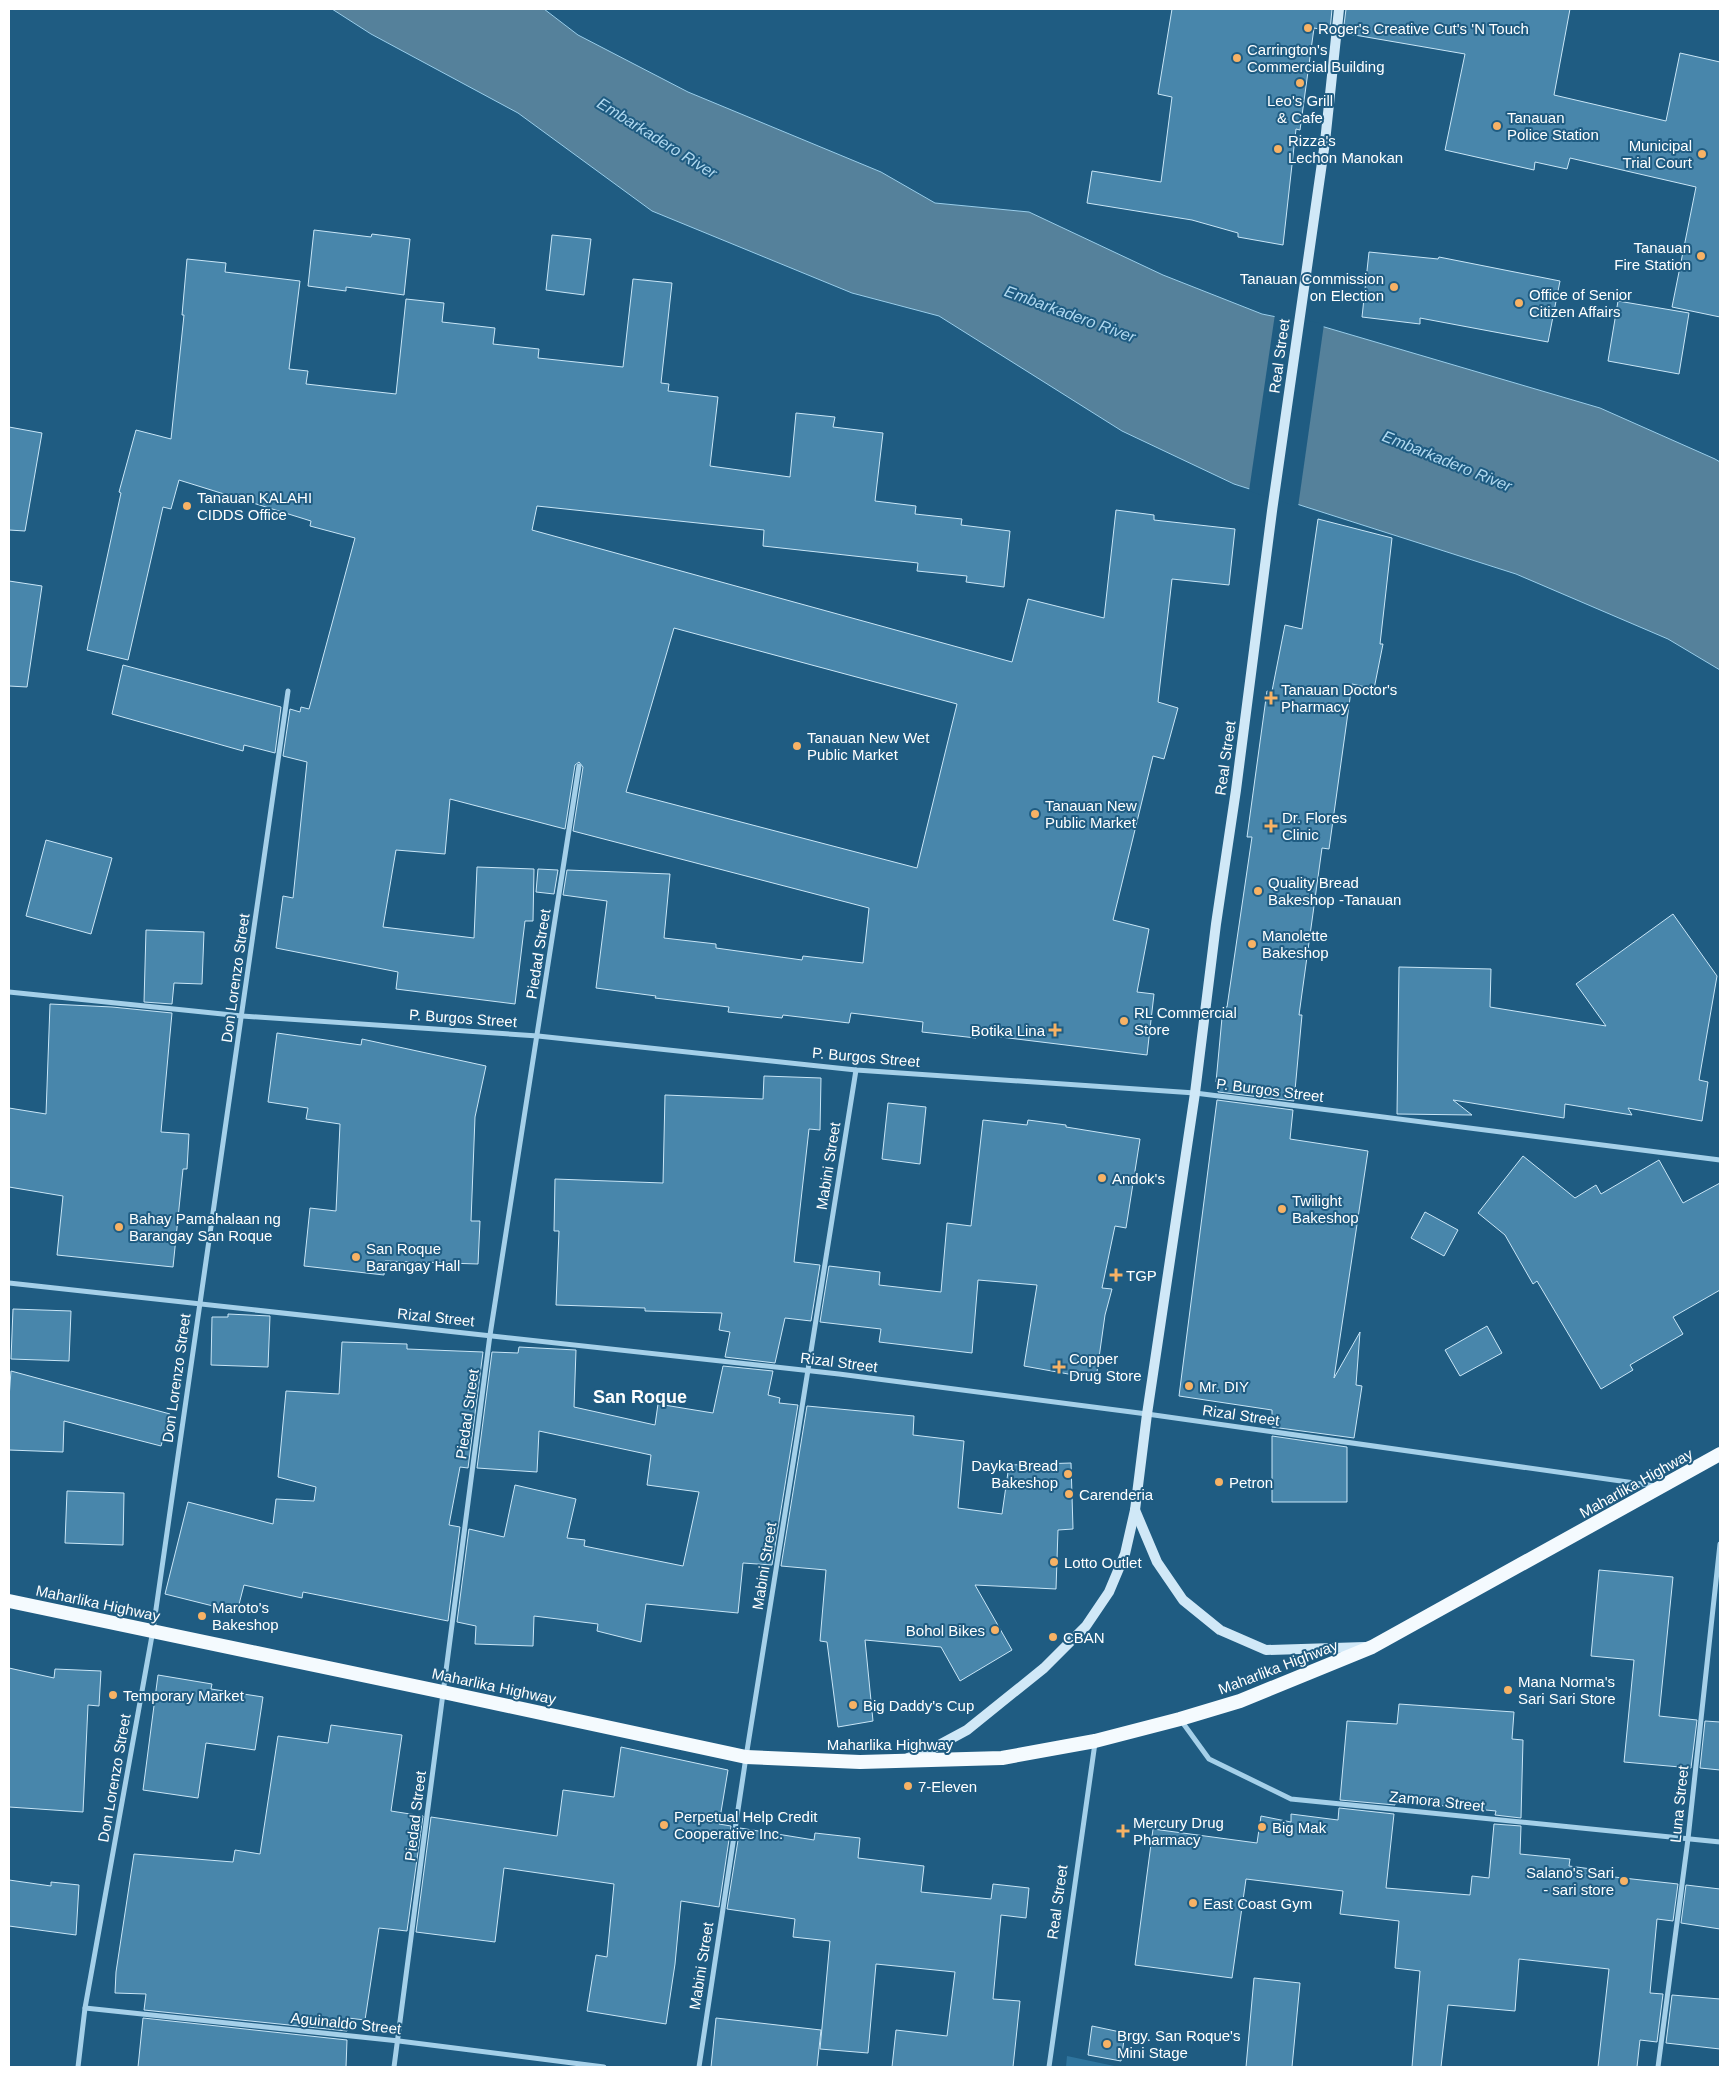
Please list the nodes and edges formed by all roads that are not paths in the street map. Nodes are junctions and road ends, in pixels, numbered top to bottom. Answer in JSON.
{"nodes":[{"id":1,"x":1340,"y":9,"type":"edge"},
{"id":2,"x":288,"y":691,"type":"dead end"},
{"id":3,"x":579,"y":766,"type":"dead end"},
{"id":4,"x":9,"y":992,"type":"edge"},
{"id":5,"x":242,"y":1016,"type":"junction"},
{"id":6,"x":538,"y":1036,"type":"junction"},
{"id":7,"x":856,"y":1070,"type":"junction"},
{"id":8,"x":1195,"y":1093,"type":"junction"},
{"id":9,"x":1720,"y":1160,"type":"edge"},
{"id":10,"x":9,"y":1283,"type":"edge"},
{"id":11,"x":199,"y":1305,"type":"junction"},
{"id":12,"x":490,"y":1335,"type":"junction"},
{"id":13,"x":809,"y":1370,"type":"junction"},
{"id":14,"x":1147,"y":1414,"type":"junction"},
{"id":15,"x":1720,"y":1454,"type":"edge"},
{"id":16,"x":1664,"y":1487,"type":"junction"},
{"id":17,"x":1135,"y":1510,"type":"junction"},
{"id":18,"x":1720,"y":1544,"type":"edge"},
{"id":19,"x":9,"y":1601,"type":"edge"},
{"id":20,"x":153,"y":1630,"type":"junction"},
{"id":21,"x":1372,"y":1647,"type":"junction"},
{"id":22,"x":443,"y":1692,"type":"junction"},
{"id":23,"x":1180,"y":1719,"type":"junction"},
{"id":24,"x":1095,"y":1741,"type":"junction"},
{"id":25,"x":746,"y":1758,"type":"junction"},
{"id":26,"x":898,"y":1761,"type":"junction"},
{"id":27,"x":1688,"y":1839,"type":"junction"},
{"id":28,"x":1720,"y":1842,"type":"edge"},
{"id":29,"x":85,"y":2008,"type":"junction"},
{"id":30,"x":399,"y":2041,"type":"junction"},
{"id":31,"x":78,"y":2067,"type":"edge"},
{"id":32,"x":394,"y":2067,"type":"edge"},
{"id":33,"x":604,"y":2067,"type":"edge"},
{"id":34,"x":699,"y":2067,"type":"edge"},
{"id":35,"x":1049,"y":2067,"type":"edge"},
{"id":36,"x":1658,"y":2067,"type":"edge"}],
"edges":[{"from":1,"to":8,"type":"main road","name":"Real Street"},
{"from":2,"to":5,"type":"street","name":"Don Lorenzo Street"},
{"from":3,"to":6,"type":"street","name":"Piedad Street"},
{"from":4,"to":5,"type":"street","name":"P. Burgos Street"},
{"from":5,"to":6,"type":"street","name":"P. Burgos Street"},
{"from":5,"to":11,"type":"street","name":"Don Lorenzo Street"},
{"from":6,"to":7,"type":"street","name":"P. Burgos Street"},
{"from":6,"to":12,"type":"street","name":"Piedad Street"},
{"from":7,"to":8,"type":"street","name":"P. Burgos Street"},
{"from":7,"to":13,"type":"street","name":"Mabini Street"},
{"from":8,"to":9,"type":"street","name":"P. Burgos Street"},
{"from":8,"to":14,"type":"main road","name":"Real Street"},
{"from":10,"to":11,"type":"street","name":"Rizal Street"},
{"from":11,"to":12,"type":"street","name":"Rizal Street"},
{"from":11,"to":20,"type":"street","name":"Don Lorenzo Street"},
{"from":12,"to":13,"type":"street","name":"Rizal Street"},
{"from":12,"to":22,"type":"street","name":"Piedad Street"},
{"from":13,"to":14,"type":"street","name":"Rizal Street"},
{"from":13,"to":25,"type":"street","name":"Mabini Street"},
{"from":14,"to":16,"type":"street","name":"Rizal Street"},
{"from":14,"to":17,"type":"main road","name":"Real Street"},
{"from":15,"to":16,"type":"highway","name":"Maharlika Highway"},
{"from":16,"to":21,"type":"highway","name":"Maharlika Highway"},
{"from":17,"to":21,"type":"main road"},
{"from":17,"to":26,"type":"main road","name":"Real Street"},
{"from":18,"to":27,"type":"street","name":"Luna Street"},
{"from":19,"to":20,"type":"highway","name":"Maharlika Highway"},
{"from":20,"to":22,"type":"highway","name":"Maharlika Highway"},
{"from":20,"to":29,"type":"street","name":"Don Lorenzo Street"},
{"from":21,"to":23,"type":"highway","name":"Maharlika Highway"},
{"from":22,"to":25,"type":"highway","name":"Maharlika Highway"},
{"from":22,"to":30,"type":"street","name":"Piedad Street"},
{"from":23,"to":24,"type":"highway","name":"Maharlika Highway"},
{"from":23,"to":27,"type":"street","name":"Zamora Street"},
{"from":24,"to":26,"type":"highway","name":"Maharlika Highway"},
{"from":24,"to":35,"type":"street","name":"Real Street"},
{"from":25,"to":26,"type":"highway","name":"Maharlika Highway"},
{"from":25,"to":34,"type":"street","name":"Mabini Street"},
{"from":27,"to":28,"type":"street","name":"Zamora Street"},
{"from":27,"to":36,"type":"street","name":"Luna Street"},
{"from":29,"to":30,"type":"street","name":"Aguinaldo Street"},
{"from":29,"to":31,"type":"street","name":"Don Lorenzo Street"},
{"from":30,"to":32,"type":"street","name":"Piedad Street"},
{"from":30,"to":33,"type":"street","name":"Aguinaldo Street"}]}
